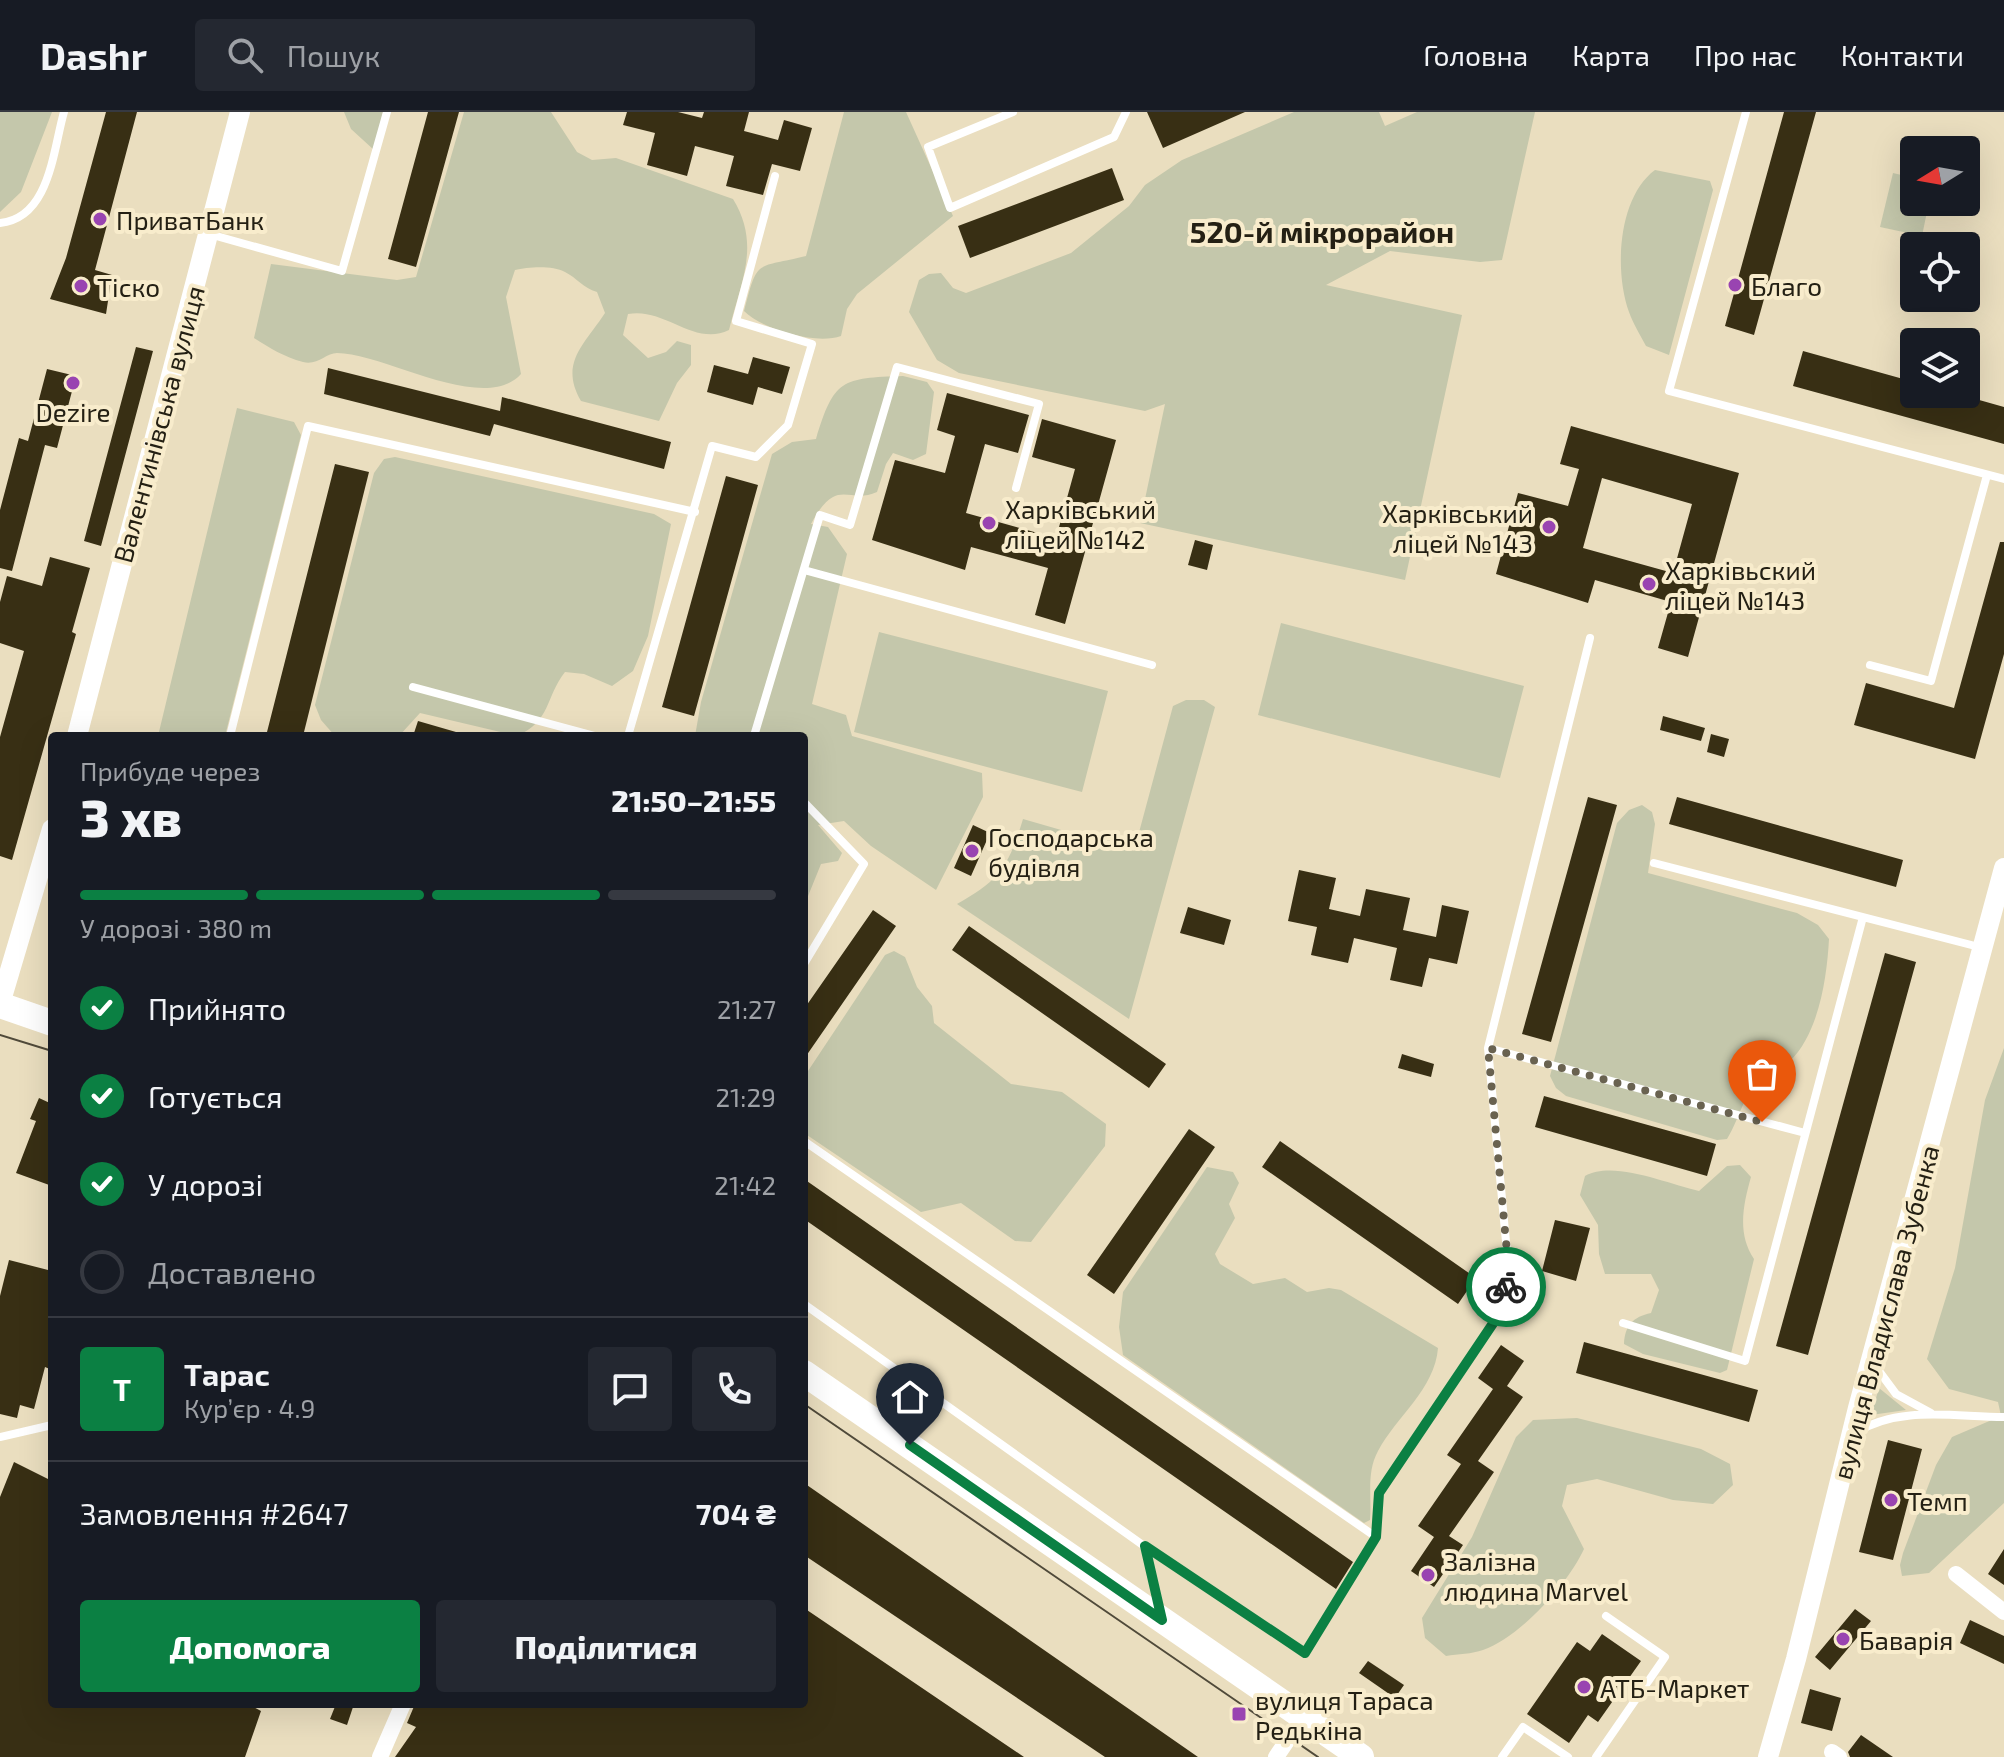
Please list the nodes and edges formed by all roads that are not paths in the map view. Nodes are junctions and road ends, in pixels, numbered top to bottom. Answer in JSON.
{"nodes":[{"id":1,"x":64,"y":112,"type":"edge"},
{"id":2,"x":240,"y":112,"type":"edge"},
{"id":3,"x":387,"y":112,"type":"edge"},
{"id":4,"x":1013,"y":112,"type":"edge"},
{"id":5,"x":1126,"y":112,"type":"edge"},
{"id":6,"x":1746,"y":112,"type":"edge"},
{"id":7,"x":775,"y":176,"type":"dead end"},
{"id":8,"x":0,"y":223,"type":"edge"},
{"id":9,"x":207,"y":234,"type":"junction"},
{"id":10,"x":1987,"y":475,"type":"junction"},
{"id":11,"x":2004,"y":479,"type":"edge"},
{"id":12,"x":1016,"y":488,"type":"dead end"},
{"id":13,"x":695,"y":512,"type":"junction"},
{"id":14,"x":804,"y":570,"type":"junction"},
{"id":15,"x":1590,"y":638,"type":"dead end"},
{"id":16,"x":1152,"y":665,"type":"dead end"},
{"id":17,"x":1870,"y":665,"type":"dead end"},
{"id":18,"x":413,"y":687,"type":"dead end"},
{"id":19,"x":78,"y":732,"type":"edge"},
{"id":20,"x":231,"y":732,"type":"edge"},
{"id":21,"x":580,"y":732,"type":"edge"},
{"id":22,"x":629,"y":732,"type":"edge"},
{"id":23,"x":755,"y":732,"type":"edge"},
{"id":24,"x":808,"y":806,"type":"edge"},
{"id":25,"x":48,"y":842,"type":"edge"},
{"id":26,"x":1654,"y":863,"type":"dead end"},
{"id":27,"x":2004,"y":868,"type":"edge"},
{"id":28,"x":1863,"y":917,"type":"junction"},
{"id":29,"x":1984,"y":948,"type":"junction"},
{"id":30,"x":808,"y":958,"type":"edge"},
{"id":31,"x":0,"y":1004,"type":"edge"},
{"id":32,"x":48,"y":1022,"type":"edge"},
{"id":33,"x":1488,"y":1048,"type":"junction"},
{"id":34,"x":1805,"y":1133,"type":"junction"},
{"id":35,"x":808,"y":1144,"type":"edge"},
{"id":36,"x":808,"y":1307,"type":"edge"},
{"id":37,"x":1623,"y":1323,"type":"dead end"},
{"id":38,"x":1871,"y":1360,"type":"junction"},
{"id":39,"x":808,"y":1376,"type":"edge"},
{"id":40,"x":1931,"y":1413,"type":"junction"},
{"id":41,"x":2004,"y":1417,"type":"edge"},
{"id":42,"x":48,"y":1426,"type":"edge"},
{"id":43,"x":1851,"y":1436,"type":"junction"},
{"id":44,"x":0,"y":1437,"type":"edge"},
{"id":45,"x":1376,"y":1537,"type":"junction"},
{"id":46,"x":1145,"y":1546,"type":"junction"},
{"id":47,"x":1956,"y":1574,"type":"dead end"},
{"id":48,"x":2004,"y":1612,"type":"edge"},
{"id":49,"x":1606,"y":1616,"type":"dead end"},
{"id":50,"x":1162,"y":1620,"type":"junction"},
{"id":51,"x":401,"y":1708,"type":"edge"},
{"id":52,"x":1304,"y":1716,"type":"junction"},
{"id":53,"x":380,"y":1757,"type":"edge"},
{"id":54,"x":1276,"y":1757,"type":"edge"},
{"id":55,"x":1361,"y":1757,"type":"edge"},
{"id":56,"x":1502,"y":1757,"type":"edge"},
{"id":57,"x":1568,"y":1757,"type":"edge"},
{"id":58,"x":1596,"y":1757,"type":"edge"},
{"id":59,"x":1768,"y":1757,"type":"edge"}],
"edges":[{"from":1,"to":8,"type":"lane"},
{"from":2,"to":9,"type":"street","name":"Валентинівська вулиця"},
{"from":3,"to":9,"type":"lane"},
{"from":4,"to":5,"type":"lane"},
{"from":6,"to":10,"type":"lane"},
{"from":7,"to":13,"type":"lane"},
{"from":9,"to":19,"type":"street","name":"Валентинівська вулиця"},
{"from":10,"to":11,"type":"lane"},
{"from":10,"to":17,"type":"lane"},
{"from":12,"to":14,"type":"lane"},
{"from":13,"to":20,"type":"lane"},
{"from":13,"to":22,"type":"lane"},
{"from":14,"to":16,"type":"lane"},
{"from":14,"to":23,"type":"lane"},
{"from":15,"to":33,"type":"lane"},
{"from":18,"to":21,"type":"lane"},
{"from":24,"to":30,"type":"lane"},
{"from":25,"to":31,"type":"street"},
{"from":26,"to":28,"type":"lane"},
{"from":27,"to":29,"type":"street","name":"вулиця Владислава Зубенка"},
{"from":28,"to":29,"type":"lane"},
{"from":28,"to":34,"type":"lane"},
{"from":29,"to":38,"type":"street","name":"вулиця Владислава Зубенка"},
{"from":31,"to":32,"type":"main road"},
{"from":33,"to":34,"type":"lane"},
{"from":33,"to":45,"type":"lane"},
{"from":34,"to":37,"type":"lane"},
{"from":35,"to":45,"type":"lane"},
{"from":36,"to":46,"type":"lane"},
{"from":38,"to":40,"type":"lane"},
{"from":38,"to":43,"type":"street","name":"вулиця Владислава Зубенка"},
{"from":39,"to":50,"type":"main road"},
{"from":40,"to":41,"type":"lane"},
{"from":40,"to":43,"type":"lane"},
{"from":42,"to":44,"type":"lane"},
{"from":43,"to":59,"type":"street","name":"вулиця Владислава Зубенка"},
{"from":45,"to":46,"type":"lane"},
{"from":46,"to":50,"type":"lane"},
{"from":47,"to":48,"type":"street"},
{"from":49,"to":58,"type":"lane"},
{"from":50,"to":52,"type":"main road"},
{"from":51,"to":53,"type":"street"},
{"from":52,"to":54,"type":"street"},
{"from":52,"to":55,"type":"main road"},
{"from":56,"to":57,"type":"lane"}]}
